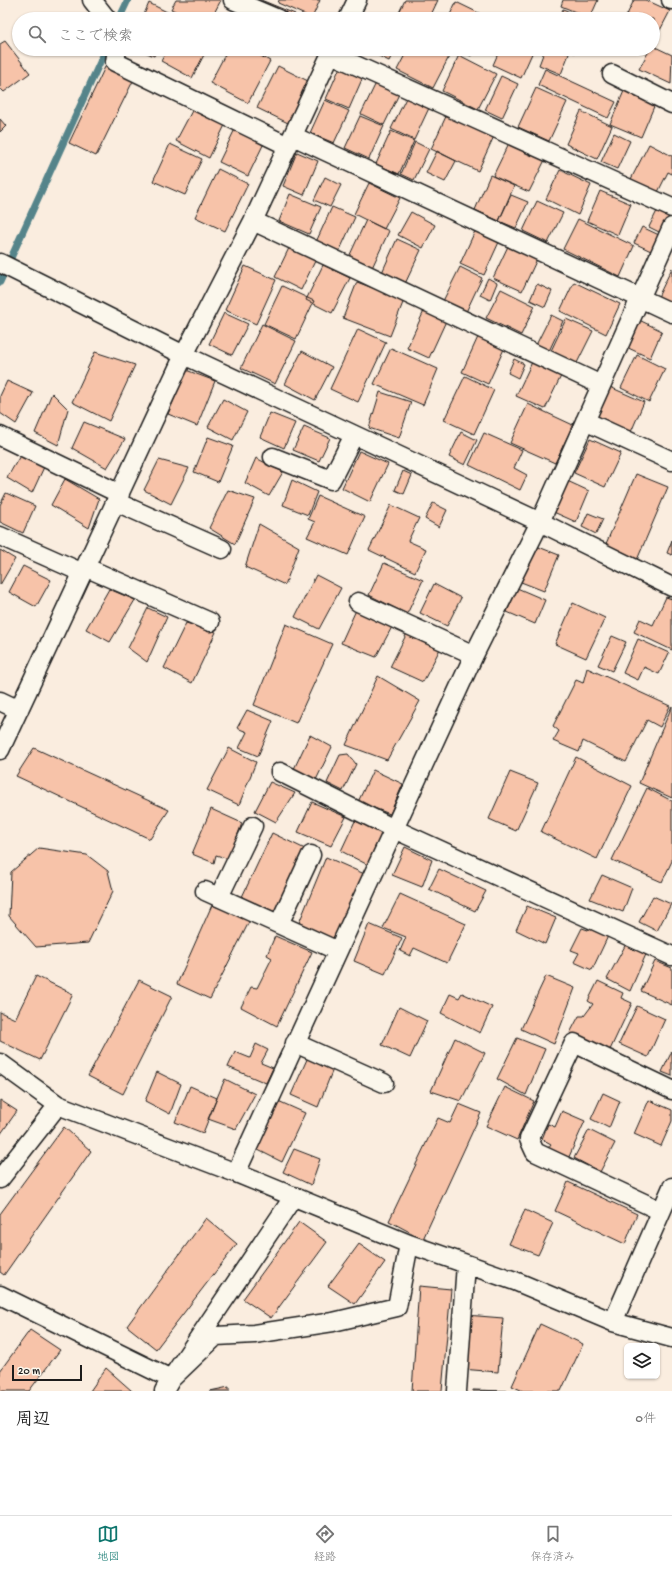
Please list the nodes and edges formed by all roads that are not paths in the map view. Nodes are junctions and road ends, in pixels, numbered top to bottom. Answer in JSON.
{"nodes":[{"id":1,"x":92,"y":0,"type":"edge"},
{"id":2,"x":233,"y":0,"type":"edge"},
{"id":3,"x":357,"y":0,"type":"edge"},
{"id":4,"x":101,"y":12,"type":"edge"},
{"id":5,"x":261,"y":12,"type":"edge"},
{"id":6,"x":351,"y":12,"type":"edge"},
{"id":7,"x":116,"y":56,"type":"edge"},
{"id":8,"x":330,"y":56,"type":"edge"},
{"id":9,"x":341,"y":56,"type":"edge"},
{"id":10,"x":612,"y":74,"type":"dead end"},
{"id":11,"x":672,"y":104,"type":"edge"},
{"id":12,"x":290,"y":141,"type":"junction"},
{"id":13,"x":672,"y":208,"type":"edge"},
{"id":14,"x":252,"y":221,"type":"junction"},
{"id":15,"x":672,"y":227,"type":"edge"},
{"id":16,"x":0,"y":263,"type":"edge"},
{"id":17,"x":640,"y":298,"type":"junction"},
{"id":18,"x":672,"y":313,"type":"edge"},
{"id":19,"x":184,"y":355,"type":"junction"},
{"id":20,"x":601,"y":385,"type":"junction"},
{"id":21,"x":585,"y":420,"type":"junction"},
{"id":22,"x":354,"y":435,"type":"junction"},
{"id":23,"x":0,"y":436,"type":"edge"},
{"id":24,"x":273,"y":457,"type":"dead end"},
{"id":25,"x":672,"y":461,"type":"edge"},
{"id":26,"x":118,"y":498,"type":"junction"},
{"id":27,"x":540,"y":522,"type":"junction"},
{"id":28,"x":0,"y":536,"type":"edge"},
{"id":29,"x":222,"y":549,"type":"dead end"},
{"id":30,"x":84,"y":570,"type":"junction"},
{"id":31,"x":672,"y":587,"type":"edge"},
{"id":32,"x":358,"y":602,"type":"dead end"},
{"id":33,"x":210,"y":622,"type":"dead end"},
{"id":34,"x":474,"y":655,"type":"junction"},
{"id":35,"x":0,"y":701,"type":"edge"},
{"id":36,"x":19,"y":710,"type":"junction"},
{"id":37,"x":0,"y":750,"type":"edge"},
{"id":38,"x":280,"y":772,"type":"dead end"},
{"id":39,"x":252,"y":826,"type":"dead end"},
{"id":40,"x":394,"y":829,"type":"junction"},
{"id":41,"x":311,"y":855,"type":"dead end"},
{"id":42,"x":279,"y":924,"type":"junction"},
{"id":43,"x":338,"y":951,"type":"junction"},
{"id":44,"x":672,"y":956,"type":"edge"},
{"id":45,"x":296,"y":1043,"type":"junction"},
{"id":46,"x":0,"y":1063,"type":"edge"},
{"id":47,"x":384,"y":1083,"type":"dead end"},
{"id":48,"x":672,"y":1090,"type":"edge"},
{"id":49,"x":58,"y":1105,"type":"junction"},
{"id":50,"x":236,"y":1173,"type":"junction"},
{"id":51,"x":0,"y":1179,"type":"edge"},
{"id":52,"x":672,"y":1186,"type":"edge"},
{"id":53,"x":294,"y":1196,"type":"junction"},
{"id":54,"x":661,"y":1211,"type":"junction"},
{"id":55,"x":409,"y":1244,"type":"junction"},
{"id":56,"x":466,"y":1264,"type":"junction"},
{"id":57,"x":0,"y":1294,"type":"edge"},
{"id":58,"x":613,"y":1322,"type":"junction"},
{"id":59,"x":672,"y":1338,"type":"edge"},
{"id":60,"x":168,"y":1385,"type":"edge"},
{"id":61,"x":457,"y":1391,"type":"edge"}],
"edges":[{"from":1,"to":4,"type":"street"},
{"from":2,"to":5,"type":"street"},
{"from":3,"to":6,"type":"street"},
{"from":7,"to":12,"type":"street"},
{"from":8,"to":12,"type":"street"},
{"from":9,"to":13,"type":"street"},
{"from":10,"to":11,"type":"street"},
{"from":12,"to":14,"type":"street"},
{"from":12,"to":17,"type":"street"},
{"from":14,"to":19,"type":"street"},
{"from":14,"to":20,"type":"street"},
{"from":15,"to":17,"type":"street"},
{"from":16,"to":19,"type":"street"},
{"from":17,"to":18,"type":"street"},
{"from":17,"to":20,"type":"street"},
{"from":19,"to":22,"type":"street"},
{"from":19,"to":26,"type":"street"},
{"from":20,"to":21,"type":"street"},
{"from":21,"to":25,"type":"street"},
{"from":21,"to":27,"type":"street"},
{"from":22,"to":24,"type":"street"},
{"from":22,"to":27,"type":"street"},
{"from":23,"to":26,"type":"street"},
{"from":26,"to":29,"type":"street"},
{"from":26,"to":30,"type":"street"},
{"from":27,"to":31,"type":"street"},
{"from":27,"to":34,"type":"street"},
{"from":28,"to":30,"type":"street"},
{"from":30,"to":33,"type":"street"},
{"from":30,"to":36,"type":"street"},
{"from":32,"to":34,"type":"street"},
{"from":34,"to":40,"type":"street"},
{"from":35,"to":36,"type":"street"},
{"from":36,"to":37,"type":"street"},
{"from":38,"to":40,"type":"street"},
{"from":39,"to":42,"type":"street"},
{"from":40,"to":43,"type":"street"},
{"from":40,"to":44,"type":"street"},
{"from":41,"to":42,"type":"street"},
{"from":42,"to":43,"type":"street"},
{"from":43,"to":45,"type":"street"},
{"from":45,"to":47,"type":"street"},
{"from":45,"to":50,"type":"street"},
{"from":46,"to":49,"type":"street"},
{"from":48,"to":54,"type":"street"},
{"from":49,"to":50,"type":"street"},
{"from":49,"to":51,"type":"street"},
{"from":50,"to":53,"type":"street"},
{"from":52,"to":54,"type":"street"},
{"from":53,"to":55,"type":"street"},
{"from":53,"to":60,"type":"street"},
{"from":54,"to":58,"type":"street"},
{"from":55,"to":56,"type":"street"},
{"from":55,"to":60,"type":"street"},
{"from":56,"to":58,"type":"street"},
{"from":56,"to":61,"type":"street"},
{"from":57,"to":60,"type":"street"},
{"from":58,"to":59,"type":"street"}]}
